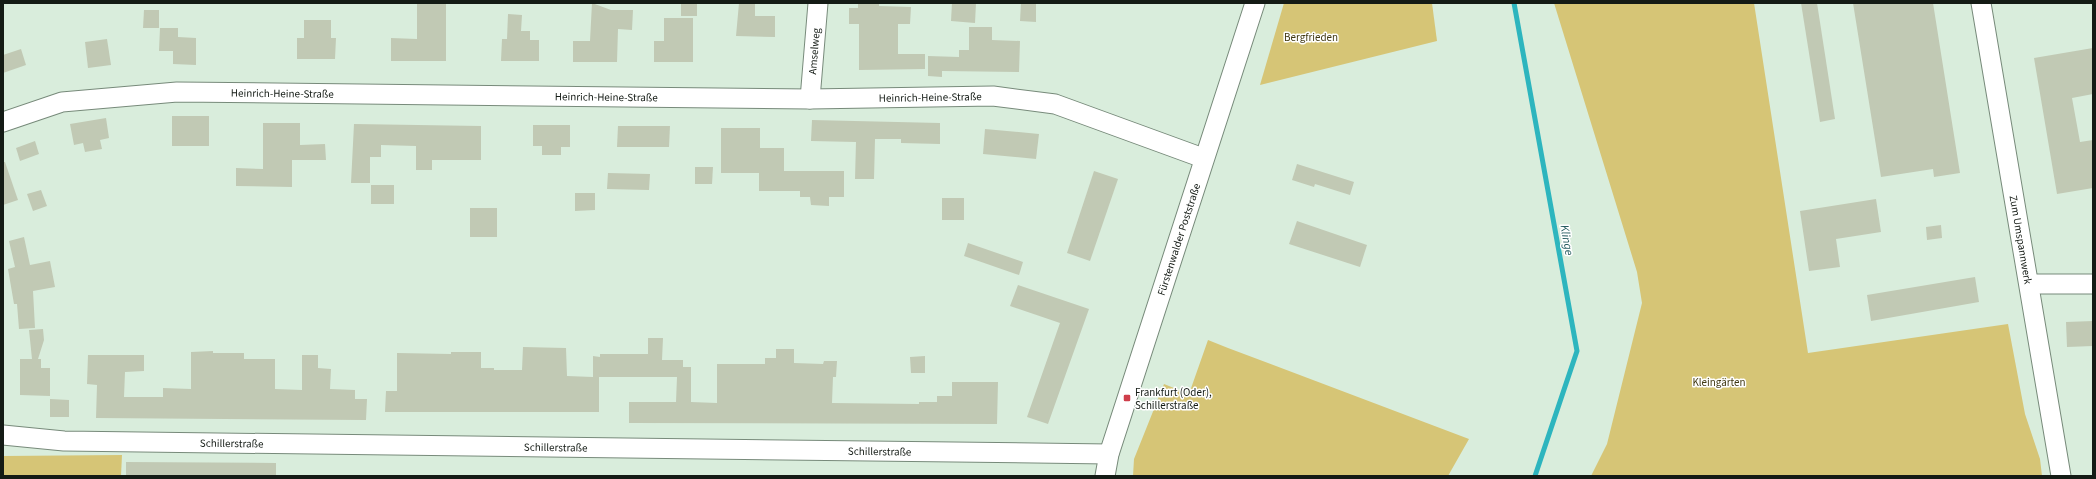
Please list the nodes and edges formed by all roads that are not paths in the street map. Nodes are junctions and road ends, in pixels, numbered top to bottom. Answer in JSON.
{"nodes":[{"id":1,"x":818,"y":3,"type":"edge"},
{"id":2,"x":1255,"y":3,"type":"edge"},
{"id":3,"x":1982,"y":3,"type":"edge"},
{"id":4,"x":810,"y":99,"type":"junction"},
{"id":5,"x":3,"y":122,"type":"edge"},
{"id":6,"x":1203,"y":158,"type":"junction"},
{"id":7,"x":2030,"y":284,"type":"junction"},
{"id":8,"x":2093,"y":284,"type":"edge"},
{"id":9,"x":3,"y":435,"type":"edge"},
{"id":10,"x":1109,"y":454,"type":"junction"},
{"id":11,"x":1105,"y":476,"type":"edge"},
{"id":12,"x":2061,"y":476,"type":"edge"}],
"edges":[{"from":1,"to":4,"type":"street","name":"Amselweg"},
{"from":2,"to":6,"type":"street","name":"Fürstenwalder Poststraße"},
{"from":3,"to":7,"type":"street","name":"Zum Umspannwerk"},
{"from":4,"to":5,"type":"street","name":"Heinrich-Heine-Straße"},
{"from":4,"to":6,"type":"street","name":"Heinrich-Heine-Straße"},
{"from":6,"to":10,"type":"street","name":"Fürstenwalder Poststraße"},
{"from":7,"to":8,"type":"street"},
{"from":7,"to":12,"type":"street","name":"Zum Umspannwerk"},
{"from":9,"to":10,"type":"street","name":"Schillerstraße"},
{"from":10,"to":11,"type":"street","name":"Fürstenwalder Poststraße"}]}
